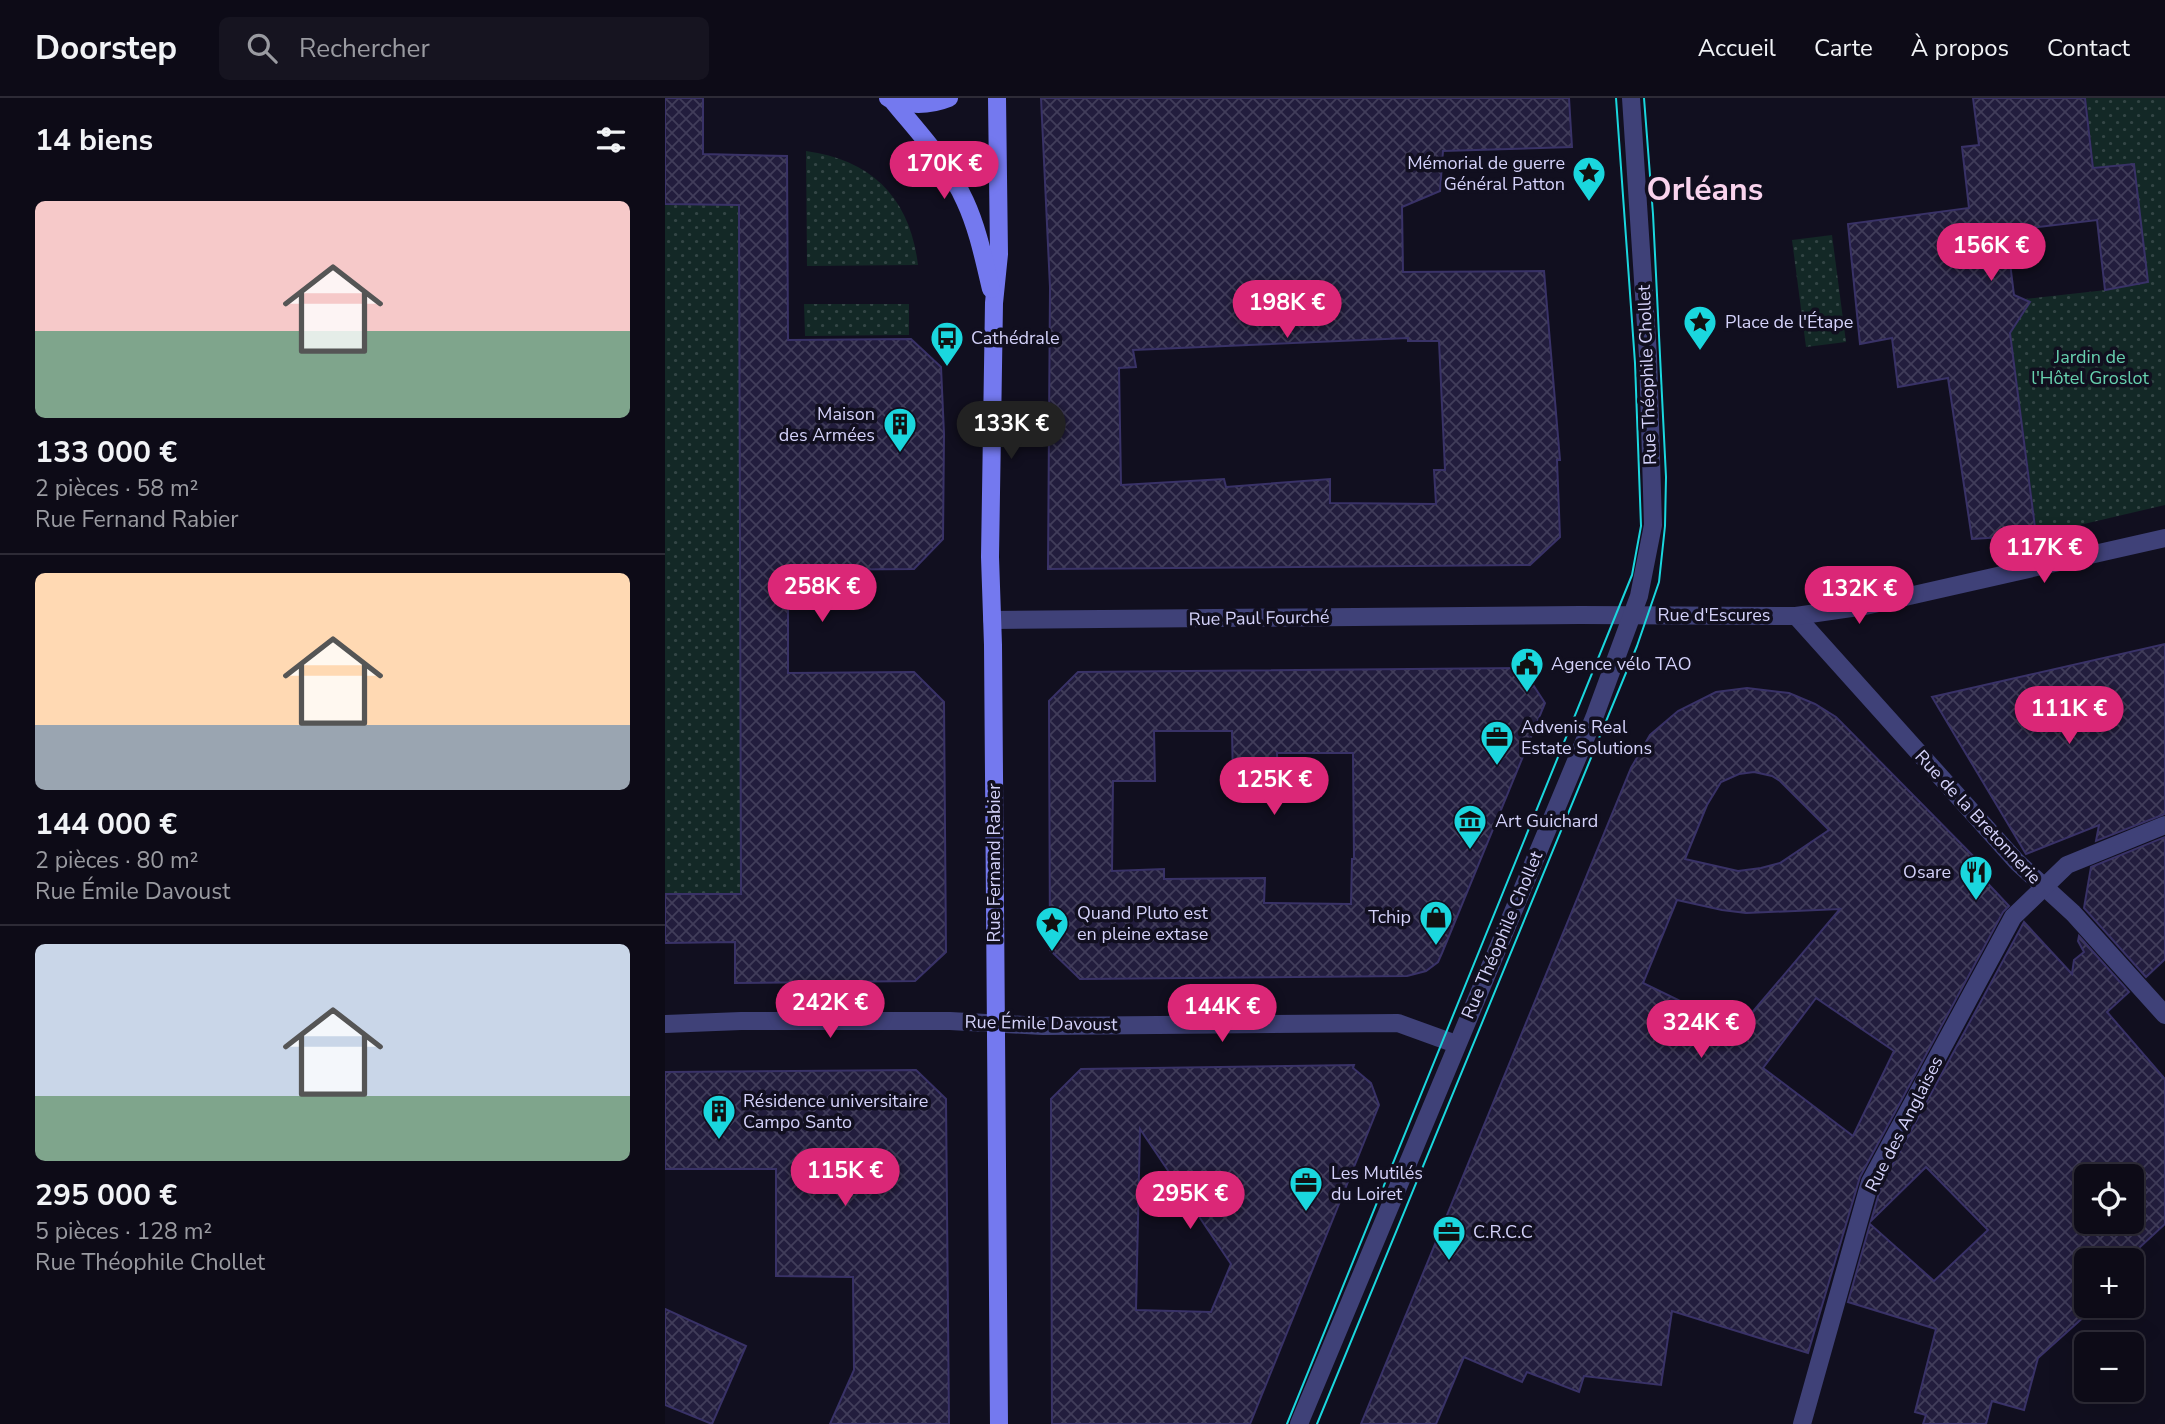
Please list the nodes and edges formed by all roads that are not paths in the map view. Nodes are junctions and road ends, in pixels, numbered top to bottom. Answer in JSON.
{"nodes":[{"id":1,"x":949,"y":98,"type":"edge"},
{"id":2,"x":997,"y":98,"type":"edge"},
{"id":3,"x":1631,"y":98,"type":"edge"},
{"id":4,"x":890,"y":99,"type":"edge"},
{"id":5,"x":994,"y":303,"type":"junction"},
{"id":6,"x":2165,"y":538,"type":"edge"},
{"id":7,"x":1632,"y":615,"type":"junction"},
{"id":8,"x":1796,"y":616,"type":"junction"},
{"id":9,"x":992,"y":620,"type":"junction"},
{"id":10,"x":2165,"y":825,"type":"edge"},
{"id":11,"x":2042,"y":886,"type":"junction"},
{"id":12,"x":2165,"y":1015,"type":"edge"},
{"id":13,"x":994,"y":1022,"type":"junction"},
{"id":14,"x":665,"y":1024,"type":"edge"},
{"id":15,"x":1456,"y":1044,"type":"junction"},
{"id":16,"x":999,"y":1424,"type":"edge"},
{"id":17,"x":1299,"y":1424,"type":"edge"},
{"id":18,"x":1802,"y":1424,"type":"edge"}],
"edges":[{"from":1,"to":4,"type":"street"},
{"from":2,"to":5,"type":"street","name":"Rue Fernand Rabier"},
{"from":3,"to":7,"type":"street","name":"Rue Théophile Chollet"},
{"from":4,"to":5,"type":"street","name":"Rue Fernand Rabier"},
{"from":5,"to":9,"type":"street","name":"Rue Fernand Rabier"},
{"from":6,"to":8,"type":"street","name":"Rue d'Escures"},
{"from":7,"to":8,"type":"street","name":"Rue d'Escures"},
{"from":7,"to":9,"type":"street","name":"Rue Paul Fourché"},
{"from":7,"to":15,"type":"street","name":"Rue Théophile Chollet"},
{"from":8,"to":11,"type":"street","name":"Rue de la Bretonnerie"},
{"from":9,"to":13,"type":"street","name":"Rue Fernand Rabier"},
{"from":10,"to":11,"type":"street","name":"Rue des Anglaises"},
{"from":11,"to":12,"type":"street","name":"Rue de la Bretonnerie"},
{"from":11,"to":18,"type":"street","name":"Rue des Anglaises"},
{"from":13,"to":14,"type":"street","name":"Rue Émile Davoust"},
{"from":13,"to":15,"type":"street","name":"Rue Émile Davoust"},
{"from":13,"to":16,"type":"street","name":"Rue Fernand Rabier"},
{"from":15,"to":17,"type":"street","name":"Rue Théophile Chollet"}]}
